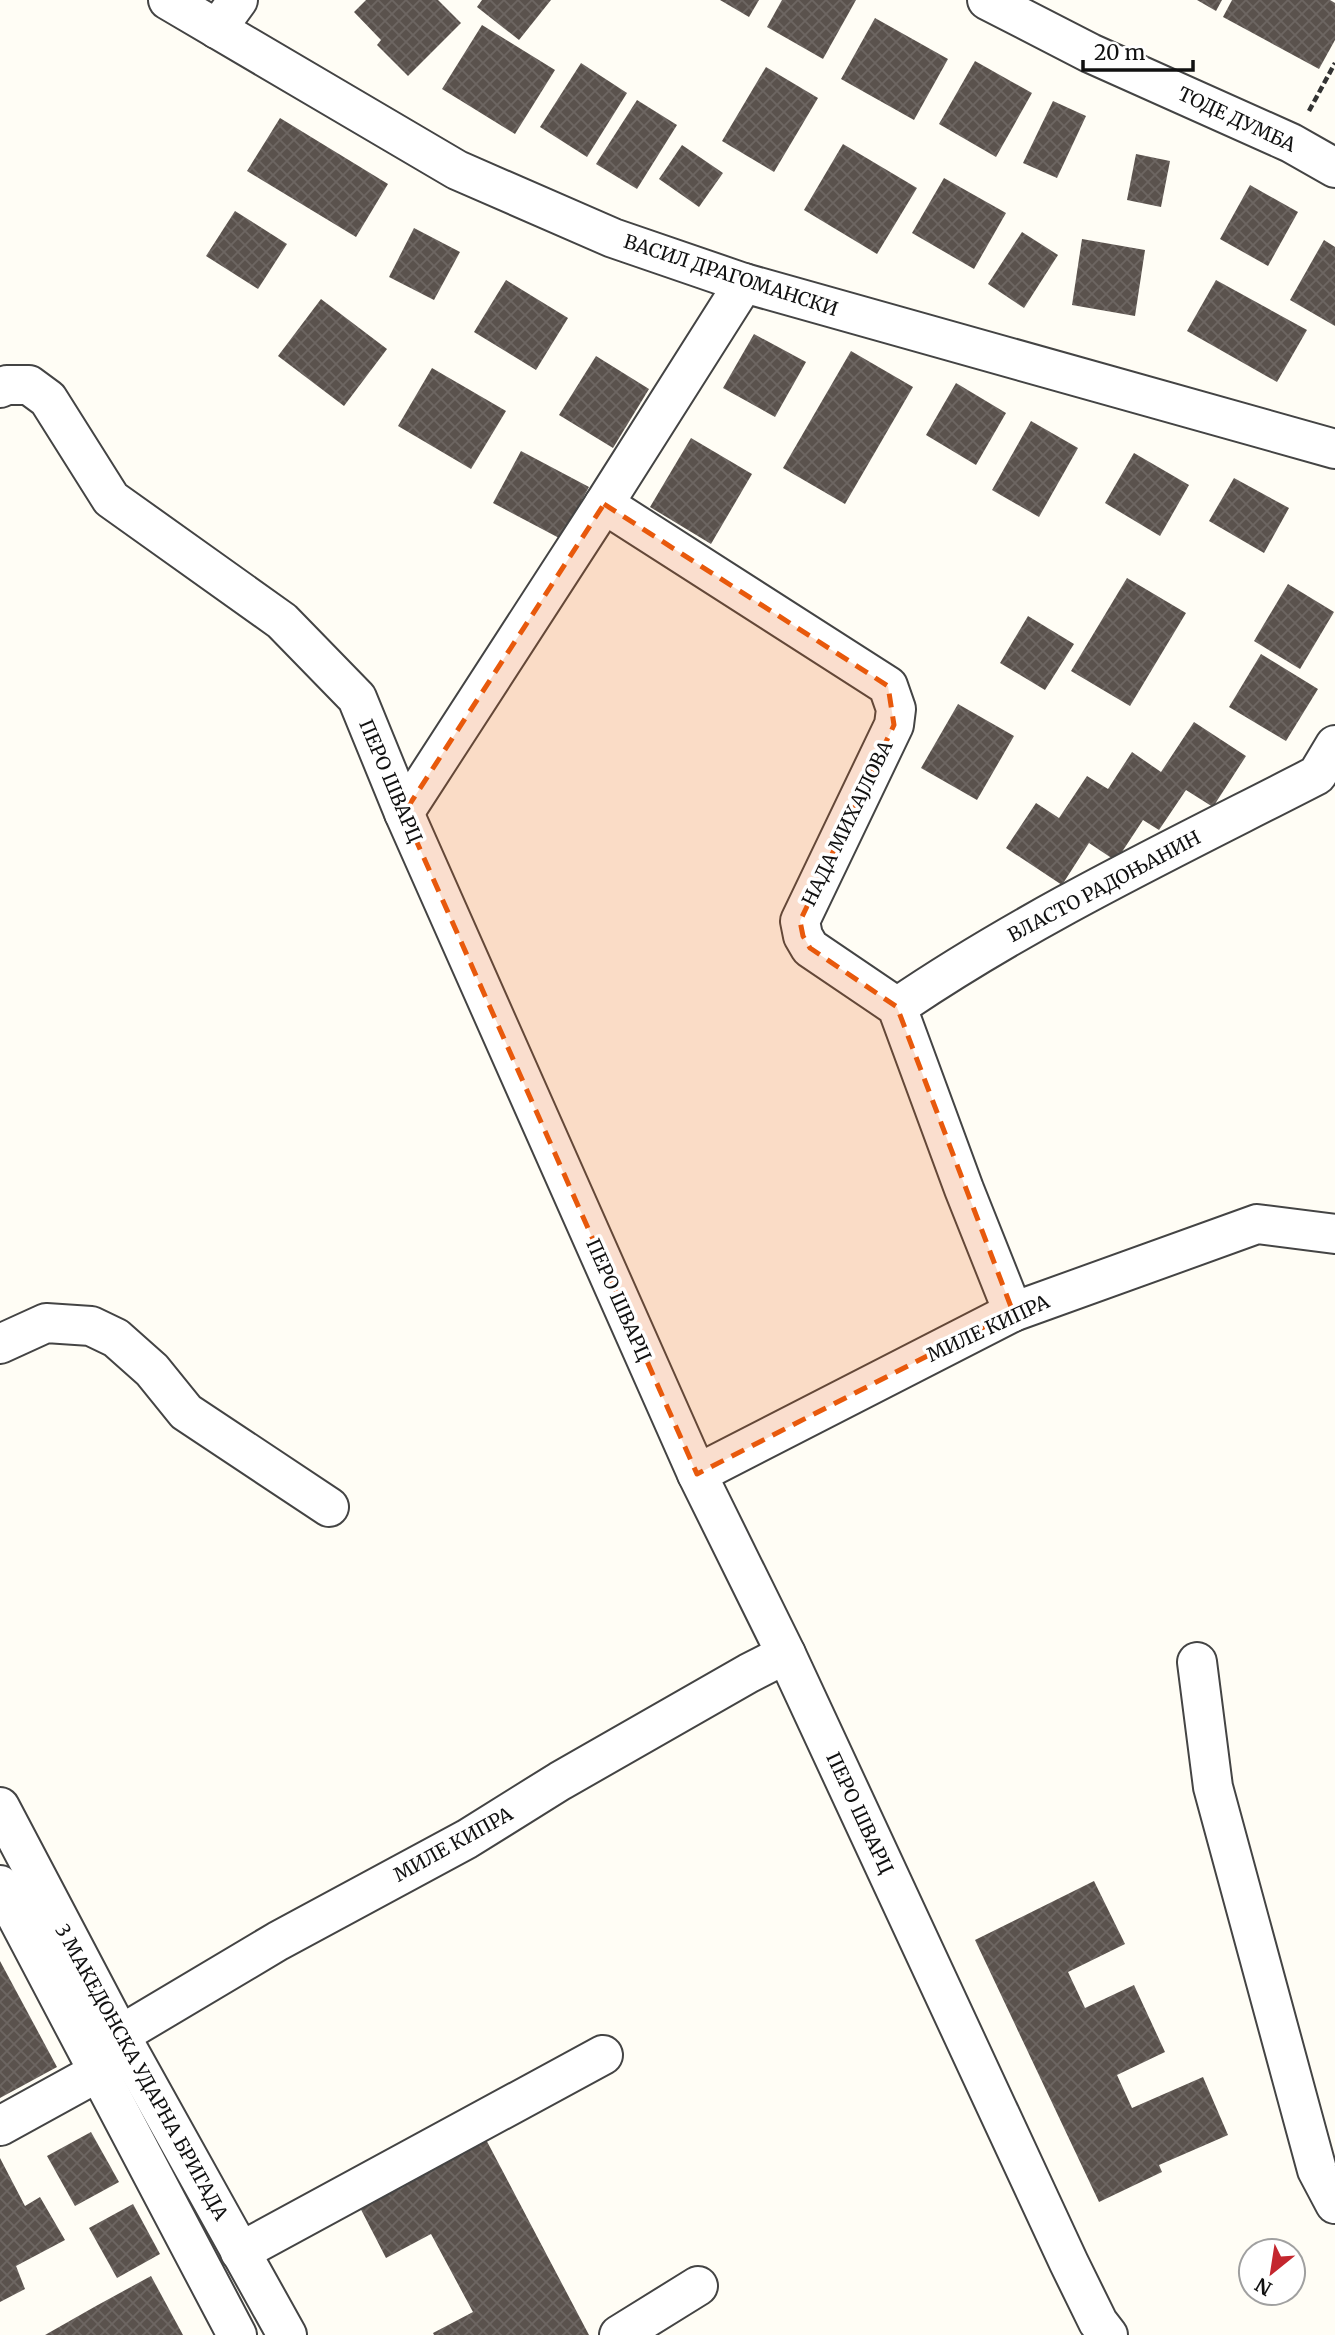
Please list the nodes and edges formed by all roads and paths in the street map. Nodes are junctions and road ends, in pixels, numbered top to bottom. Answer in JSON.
{"nodes":[{"id":1,"x":168,"y":0,"type":"edge"},
{"id":2,"x":987,"y":0,"type":"edge"},
{"id":3,"x":228,"y":15,"type":"edge"},
{"id":4,"x":1335,"y":63,"type":"edge"},
{"id":5,"x":1291,"y":143,"type":"junction"},
{"id":6,"x":1335,"y":168,"type":"edge"},
{"id":7,"x":744,"y":284,"type":"junction"},
{"id":8,"x":0,"y":388,"type":"edge"},
{"id":9,"x":1335,"y":449,"type":"edge"},
{"id":10,"x":604,"y":504,"type":"junction"},
{"id":11,"x":1329,"y":771,"type":"edge"},
{"id":12,"x":404,"y":813,"type":"junction"},
{"id":13,"x":897,"y":1007,"type":"junction"},
{"id":14,"x":1335,"y":1234,"type":"edge"},
{"id":15,"x":1013,"y":1312,"type":"junction"},
{"id":16,"x":0,"y":1344,"type":"edge"},
{"id":17,"x":697,"y":1474,"type":"junction"},
{"id":18,"x":329,"y":1507,"type":"dead end"},
{"id":19,"x":786,"y":1654,"type":"junction"},
{"id":20,"x":1197,"y":1662,"type":"dead end"},
{"id":21,"x":0,"y":1807,"type":"edge"},
{"id":22,"x":0,"y":1885,"type":"edge"},
{"id":23,"x":120,"y":2035,"type":"junction"},
{"id":24,"x":603,"y":2055,"type":"dead end"},
{"id":25,"x":100,"y":2071,"type":"junction"},
{"id":26,"x":0,"y":2126,"type":"edge"},
{"id":27,"x":1335,"y":2204,"type":"edge"},
{"id":28,"x":240,"y":2252,"type":"junction"},
{"id":29,"x":698,"y":2286,"type":"dead end"},
{"id":30,"x":237,"y":2335,"type":"edge"},
{"id":31,"x":286,"y":2335,"type":"edge"},
{"id":32,"x":619,"y":2335,"type":"edge"},
{"id":33,"x":1108,"y":2335,"type":"edge"}],
"edges":[{"from":1,"to":3,"type":"street","name":"ВАСИЛ ДРАГОМАНСКИ"},
{"from":2,"to":5,"type":"street","name":"ТОДЕ ДУМБА"},
{"from":3,"to":7,"type":"street","name":"ВАСИЛ ДРАГОМАНСКИ"},
{"from":4,"to":5,"type":"path"},
{"from":5,"to":6,"type":"street","name":"ТОДЕ ДУМБА"},
{"from":7,"to":9,"type":"street","name":"ВАСИЛ ДРАГОМАНСКИ"},
{"from":7,"to":10,"type":"street"},
{"from":8,"to":12,"type":"street","name":"ПЕРО ШВАРЦ"},
{"from":10,"to":12,"type":"street"},
{"from":10,"to":13,"type":"street","name":"НАДА МИХАЈЛОВА"},
{"from":11,"to":13,"type":"street","name":"ВЛАСТО РАДОЊАНИН"},
{"from":12,"to":17,"type":"street","name":"ПЕРО ШВАРЦ"},
{"from":13,"to":15,"type":"street"},
{"from":14,"to":15,"type":"street","name":"МИЛЕ КИПРА"},
{"from":15,"to":17,"type":"street","name":"МИЛЕ КИПРА"},
{"from":16,"to":18,"type":"street"},
{"from":17,"to":19,"type":"street","name":"ПЕРО ШВАРЦ"},
{"from":19,"to":23,"type":"street","name":"МИЛЕ КИПРА"},
{"from":19,"to":33,"type":"street","name":"ПЕРО ШВАРЦ"},
{"from":20,"to":27,"type":"street"},
{"from":21,"to":23,"type":"street","name":"3 МАКЕДОНСКА УДАРНА БРИГАДА"},
{"from":22,"to":25,"type":"street","name":"3 МАКЕДОНСКА УДАРНА БРИГАДА"},
{"from":23,"to":28,"type":"street","name":"3 МАКЕДОНСКА УДАРНА БРИГАДА"},
{"from":24,"to":28,"type":"street"},
{"from":25,"to":26,"type":"street"},
{"from":25,"to":30,"type":"street","name":"3 МАКЕДОНСКА УДАРНА БРИГАДА"},
{"from":28,"to":31,"type":"street","name":"3 МАКЕДОНСКА УДАРНА БРИГАДА"},
{"from":29,"to":32,"type":"street"}]}
